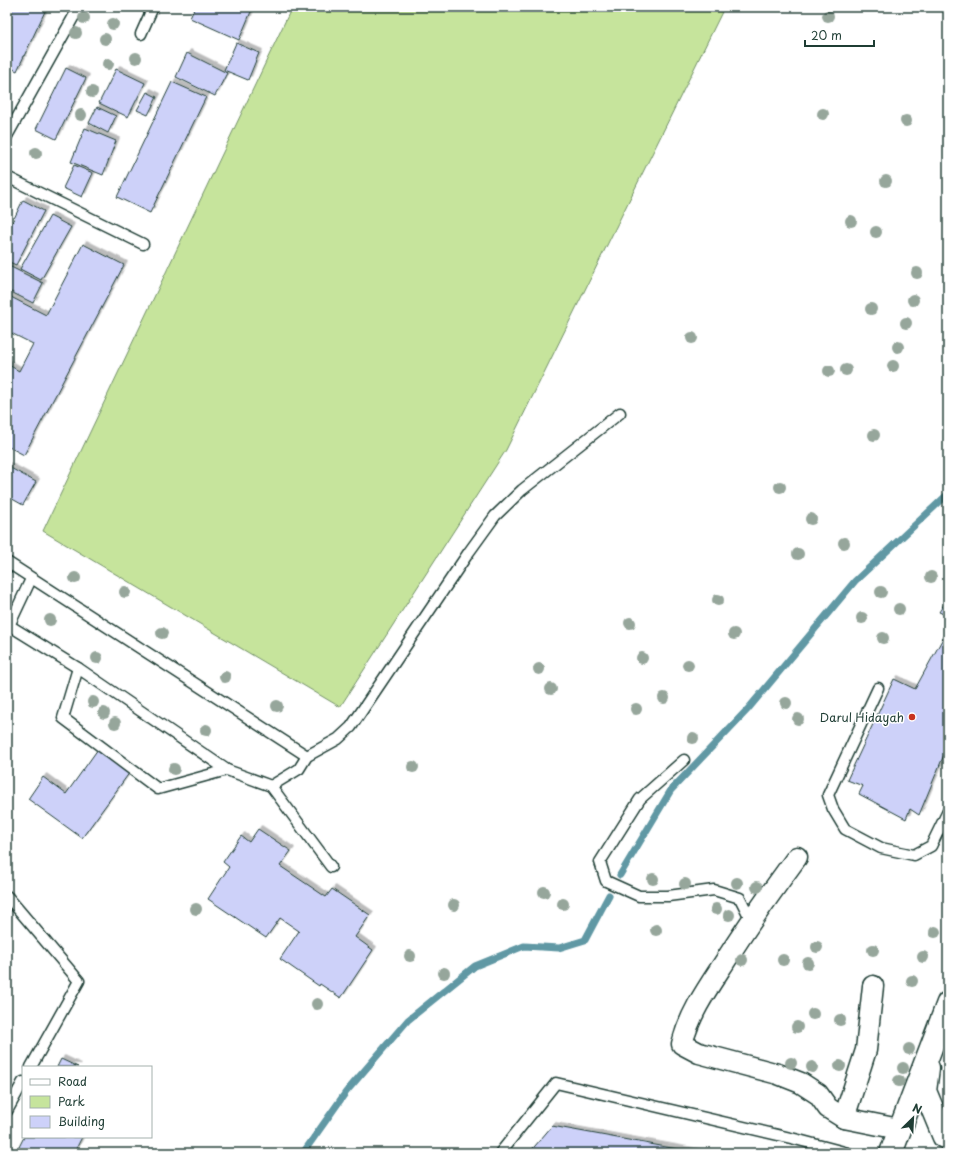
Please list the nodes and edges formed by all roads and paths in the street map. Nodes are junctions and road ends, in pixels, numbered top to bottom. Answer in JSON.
{"nodes":[{"id":1,"x":79,"y":7,"type":"edge"},
{"id":2,"x":153,"y":7,"type":"edge"},
{"id":3,"x":141,"y":34,"type":"dead end"},
{"id":4,"x":7,"y":136,"type":"edge"},
{"id":5,"x":7,"y":176,"type":"edge"},
{"id":6,"x":143,"y":244,"type":"dead end"},
{"id":7,"x":620,"y":413,"type":"dead end"},
{"id":8,"x":7,"y":562,"type":"edge"},
{"id":9,"x":31,"y":578,"type":"junction"},
{"id":10,"x":8,"y":627,"type":"edge"},
{"id":11,"x":78,"y":668,"type":"junction"},
{"id":12,"x":878,"y":688,"type":"dead end"},
{"id":13,"x":307,"y":756,"type":"junction"},
{"id":14,"x":684,"y":760,"type":"dead end"},
{"id":15,"x":228,"y":770,"type":"junction"},
{"id":16,"x":270,"y":786,"type":"junction"},
{"id":17,"x":948,"y":811,"type":"edge"},
{"id":18,"x":797,"y":856,"type":"dead end"},
{"id":19,"x":332,"y":867,"type":"dead end"},
{"id":20,"x":7,"y":896,"type":"edge"},
{"id":21,"x":751,"y":920,"type":"junction"},
{"id":22,"x":873,"y":986,"type":"dead end"},
{"id":23,"x":948,"y":1003,"type":"edge"},
{"id":24,"x":930,"y":1047,"type":"junction"},
{"id":25,"x":33,"y":1066,"type":"edge"},
{"id":26,"x":22,"y":1084,"type":"edge"},
{"id":27,"x":7,"y":1111,"type":"edge"},
{"id":28,"x":844,"y":1118,"type":"junction"},
{"id":29,"x":899,"y":1129,"type":"junction"},
{"id":30,"x":944,"y":1130,"type":"edge"},
{"id":31,"x":500,"y":1153,"type":"edge"},
{"id":32,"x":848,"y":1153,"type":"edge"},
{"id":33,"x":891,"y":1153,"type":"edge"},
{"id":34,"x":901,"y":1153,"type":"edge"}],
"edges":[{"from":1,"to":4,"type":"lane"},
{"from":2,"to":3,"type":"lane"},
{"from":5,"to":6,"type":"lane"},
{"from":7,"to":13,"type":"lane"},
{"from":8,"to":9,"type":"lane"},
{"from":9,"to":10,"type":"lane"},
{"from":9,"to":13,"type":"lane"},
{"from":10,"to":11,"type":"lane"},
{"from":11,"to":15,"type":"lane"},
{"from":11,"to":15,"type":"lane"},
{"from":12,"to":17,"type":"lane"},
{"from":13,"to":16,"type":"lane"},
{"from":14,"to":21,"type":"lane"},
{"from":15,"to":16,"type":"lane"},
{"from":16,"to":19,"type":"lane"},
{"from":18,"to":21,"type":"street"},
{"from":20,"to":25,"type":"lane"},
{"from":21,"to":28,"type":"street"},
{"from":22,"to":28,"type":"street"},
{"from":23,"to":24,"type":"main road"},
{"from":24,"to":29,"type":"main road"},
{"from":24,"to":30,"type":"main road"},
{"from":26,"to":27,"type":"lane"},
{"from":28,"to":29,"type":"street"},
{"from":29,"to":33,"type":"main road"},
{"from":30,"to":34,"type":"main road"},
{"from":31,"to":32,"type":"lane"}]}
